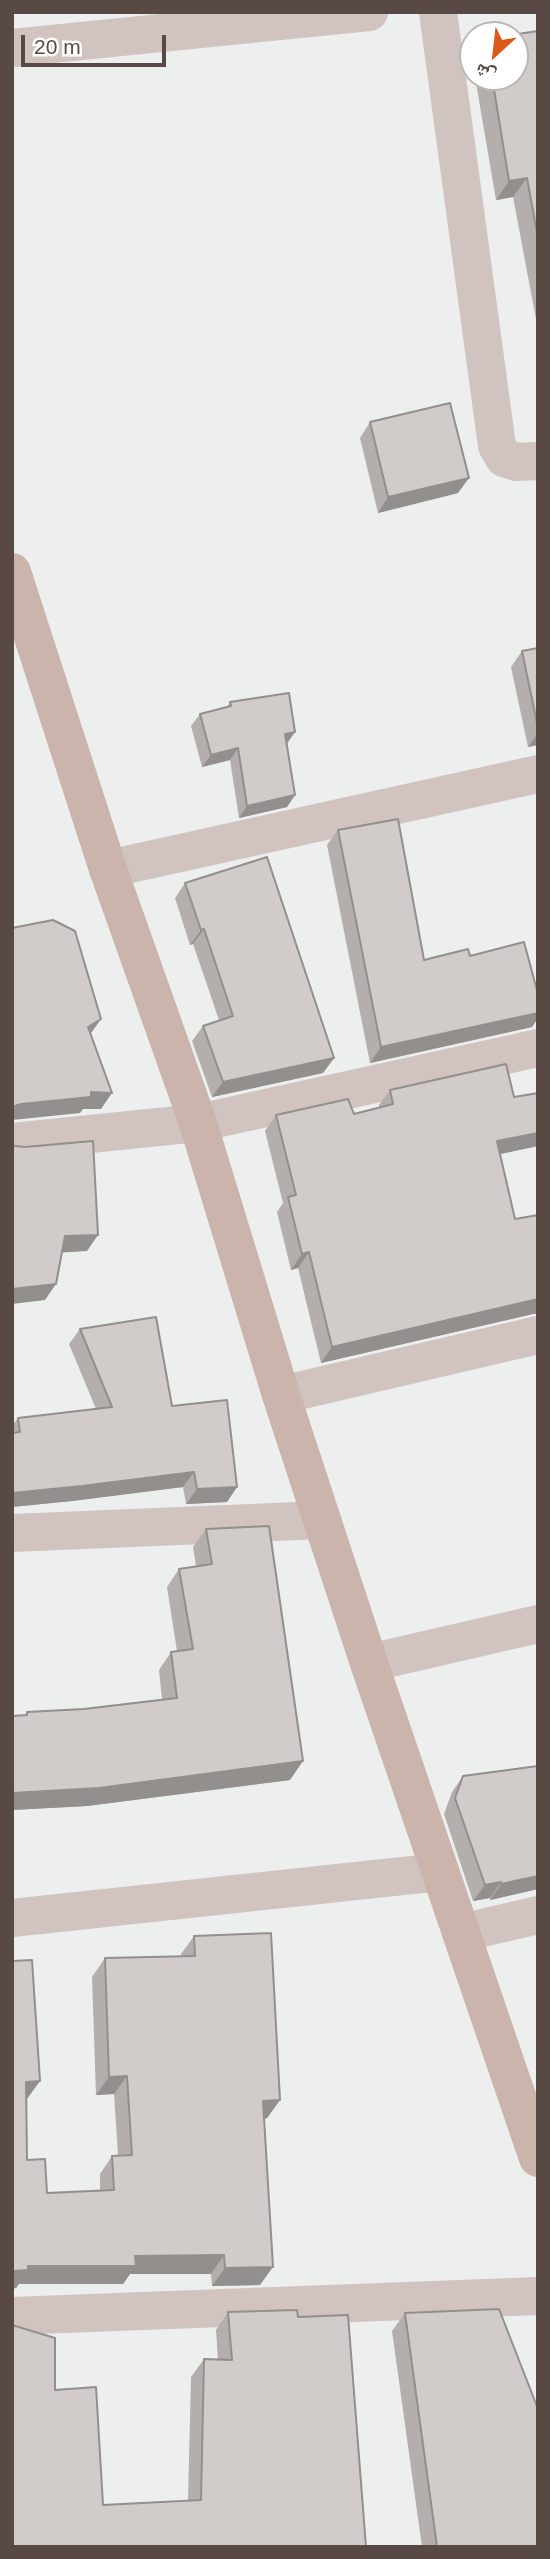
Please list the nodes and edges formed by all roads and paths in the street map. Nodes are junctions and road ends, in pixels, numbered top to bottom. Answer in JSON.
{"nodes":[{"id":1,"x":369,"y":12,"type":"edge"},
{"id":2,"x":438,"y":12,"type":"edge"},
{"id":3,"x":12,"y":48,"type":"edge"},
{"id":4,"x":538,"y":461,"type":"edge"},
{"id":5,"x":12,"y":572,"type":"edge"},
{"id":6,"x":538,"y":775,"type":"edge"},
{"id":7,"x":108,"y":869,"type":"junction"},
{"id":8,"x":538,"y":1048,"type":"edge"},
{"id":9,"x":198,"y":1123,"type":"junction"},
{"id":10,"x":12,"y":1142,"type":"edge"},
{"id":11,"x":538,"y":1335,"type":"edge"},
{"id":12,"x":281,"y":1395,"type":"junction"},
{"id":13,"x":322,"y":1520,"type":"junction"},
{"id":14,"x":12,"y":1533,"type":"edge"},
{"id":15,"x":538,"y":1623,"type":"edge"},
{"id":16,"x":369,"y":1663,"type":"junction"},
{"id":17,"x":440,"y":1872,"type":"junction"},
{"id":18,"x":538,"y":1915,"type":"edge"},
{"id":19,"x":12,"y":1918,"type":"edge"},
{"id":20,"x":461,"y":1933,"type":"junction"},
{"id":21,"x":538,"y":2158,"type":"edge"},
{"id":22,"x":538,"y":2296,"type":"edge"},
{"id":23,"x":12,"y":2316,"type":"edge"}],
"edges":[{"from":1,"to":3,"type":"street"},
{"from":2,"to":4,"type":"street"},
{"from":5,"to":7,"type":"main road"},
{"from":6,"to":7,"type":"street"},
{"from":7,"to":9,"type":"main road"},
{"from":8,"to":9,"type":"street"},
{"from":9,"to":10,"type":"street"},
{"from":9,"to":12,"type":"main road"},
{"from":11,"to":12,"type":"street"},
{"from":12,"to":13,"type":"main road"},
{"from":13,"to":14,"type":"street"},
{"from":13,"to":16,"type":"main road"},
{"from":15,"to":16,"type":"street"},
{"from":16,"to":17,"type":"main road"},
{"from":17,"to":19,"type":"street"},
{"from":17,"to":20,"type":"main road"},
{"from":18,"to":20,"type":"street"},
{"from":20,"to":21,"type":"main road"},
{"from":22,"to":23,"type":"street"}]}
